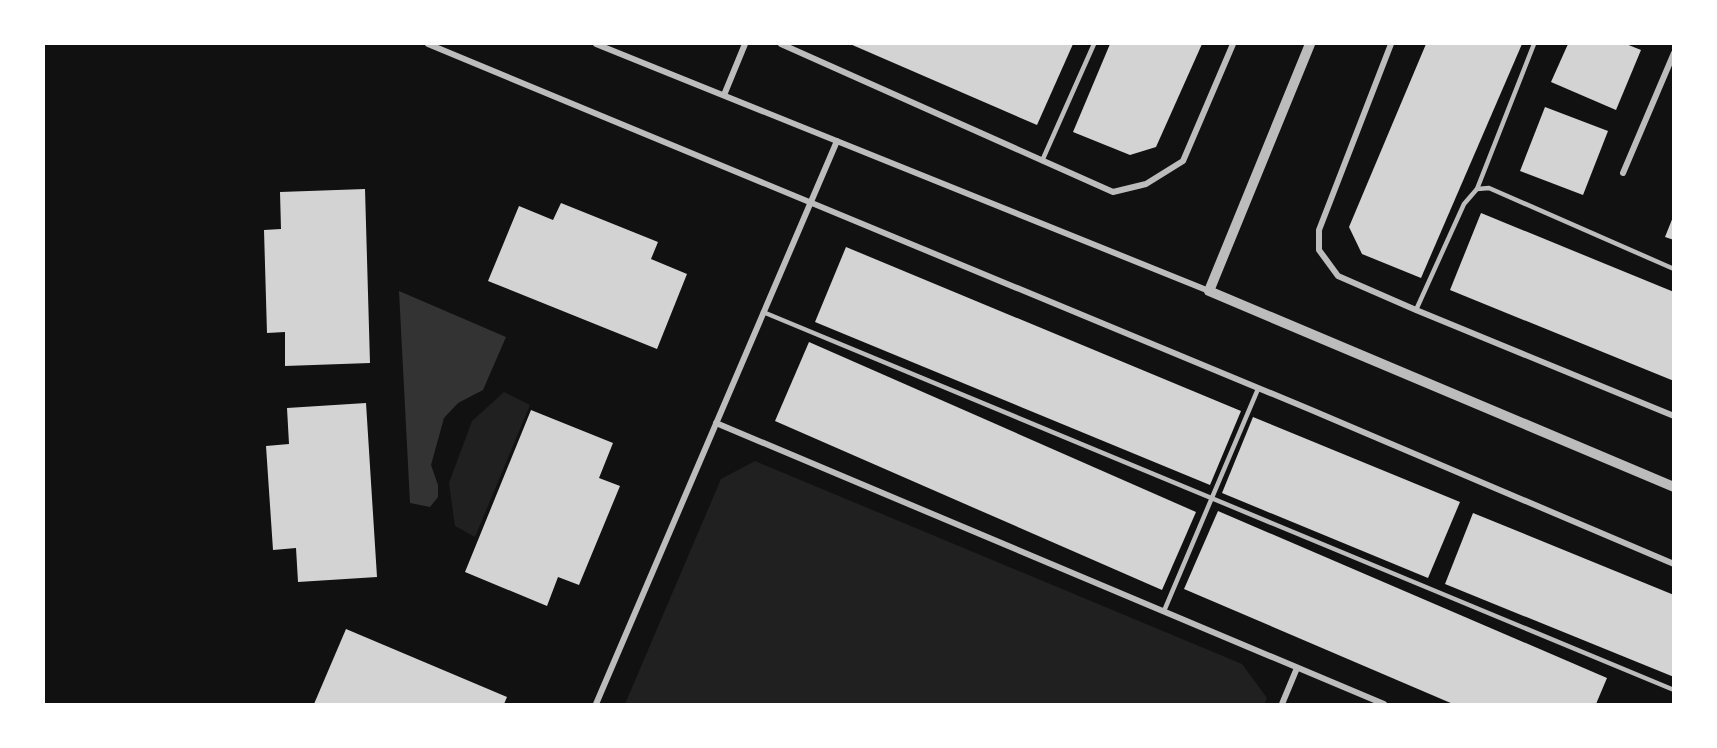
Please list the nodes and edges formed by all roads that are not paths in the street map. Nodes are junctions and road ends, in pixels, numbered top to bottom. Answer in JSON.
{"nodes":[{"id":1,"x":428,"y":44,"type":"edge"},
{"id":2,"x":596,"y":44,"type":"edge"},
{"id":3,"x":745,"y":44,"type":"edge"},
{"id":4,"x":781,"y":44,"type":"edge"},
{"id":5,"x":1094,"y":44,"type":"edge"},
{"id":6,"x":1233,"y":44,"type":"edge"},
{"id":7,"x":1310,"y":44,"type":"edge"},
{"id":8,"x":1391,"y":44,"type":"edge"},
{"id":9,"x":1534,"y":44,"type":"edge"},
{"id":10,"x":1674,"y":53,"type":"edge"},
{"id":11,"x":724,"y":95,"type":"junction"},
{"id":12,"x":837,"y":141,"type":"junction"},
{"id":13,"x":1042,"y":161,"type":"junction"},
{"id":14,"x":1623,"y":173,"type":"dead end"},
{"id":15,"x":1477,"y":189,"type":"junction"},
{"id":16,"x":810,"y":203,"type":"junction"},
{"id":17,"x":1674,"y":269,"type":"edge"},
{"id":18,"x":1209,"y":291,"type":"junction"},
{"id":19,"x":1416,"y":310,"type":"junction"},
{"id":20,"x":763,"y":312,"type":"junction"},
{"id":21,"x":1258,"y":389,"type":"junction"},
{"id":22,"x":1674,"y":416,"type":"edge"},
{"id":23,"x":716,"y":423,"type":"junction"},
{"id":24,"x":1674,"y":487,"type":"edge"},
{"id":25,"x":1211,"y":499,"type":"junction"},
{"id":26,"x":1674,"y":564,"type":"edge"},
{"id":27,"x":1164,"y":611,"type":"junction"},
{"id":28,"x":1297,"y":669,"type":"junction"},
{"id":29,"x":1674,"y":690,"type":"edge"},
{"id":30,"x":596,"y":705,"type":"edge"},
{"id":31,"x":1282,"y":705,"type":"edge"},
{"id":32,"x":1384,"y":705,"type":"edge"}],
"edges":[{"from":1,"to":16,"type":"street"},
{"from":2,"to":11,"type":"street"},
{"from":3,"to":11,"type":"street"},
{"from":4,"to":13,"type":"street"},
{"from":5,"to":13,"type":"lane"},
{"from":6,"to":13,"type":"street"},
{"from":7,"to":18,"type":"street"},
{"from":8,"to":19,"type":"street"},
{"from":9,"to":15,"type":"lane"},
{"from":10,"to":14,"type":"street"},
{"from":11,"to":12,"type":"street"},
{"from":12,"to":16,"type":"street"},
{"from":12,"to":18,"type":"street"},
{"from":15,"to":17,"type":"lane"},
{"from":15,"to":19,"type":"lane"},
{"from":16,"to":20,"type":"street"},
{"from":16,"to":21,"type":"street"},
{"from":18,"to":24,"type":"street"},
{"from":19,"to":22,"type":"street"},
{"from":20,"to":23,"type":"street"},
{"from":20,"to":25,"type":"lane"},
{"from":21,"to":25,"type":"lane"},
{"from":21,"to":26,"type":"street"},
{"from":23,"to":27,"type":"street"},
{"from":23,"to":30,"type":"street"},
{"from":25,"to":27,"type":"lane"},
{"from":25,"to":29,"type":"lane"},
{"from":27,"to":28,"type":"street"},
{"from":28,"to":31,"type":"street"},
{"from":28,"to":32,"type":"street"}]}
